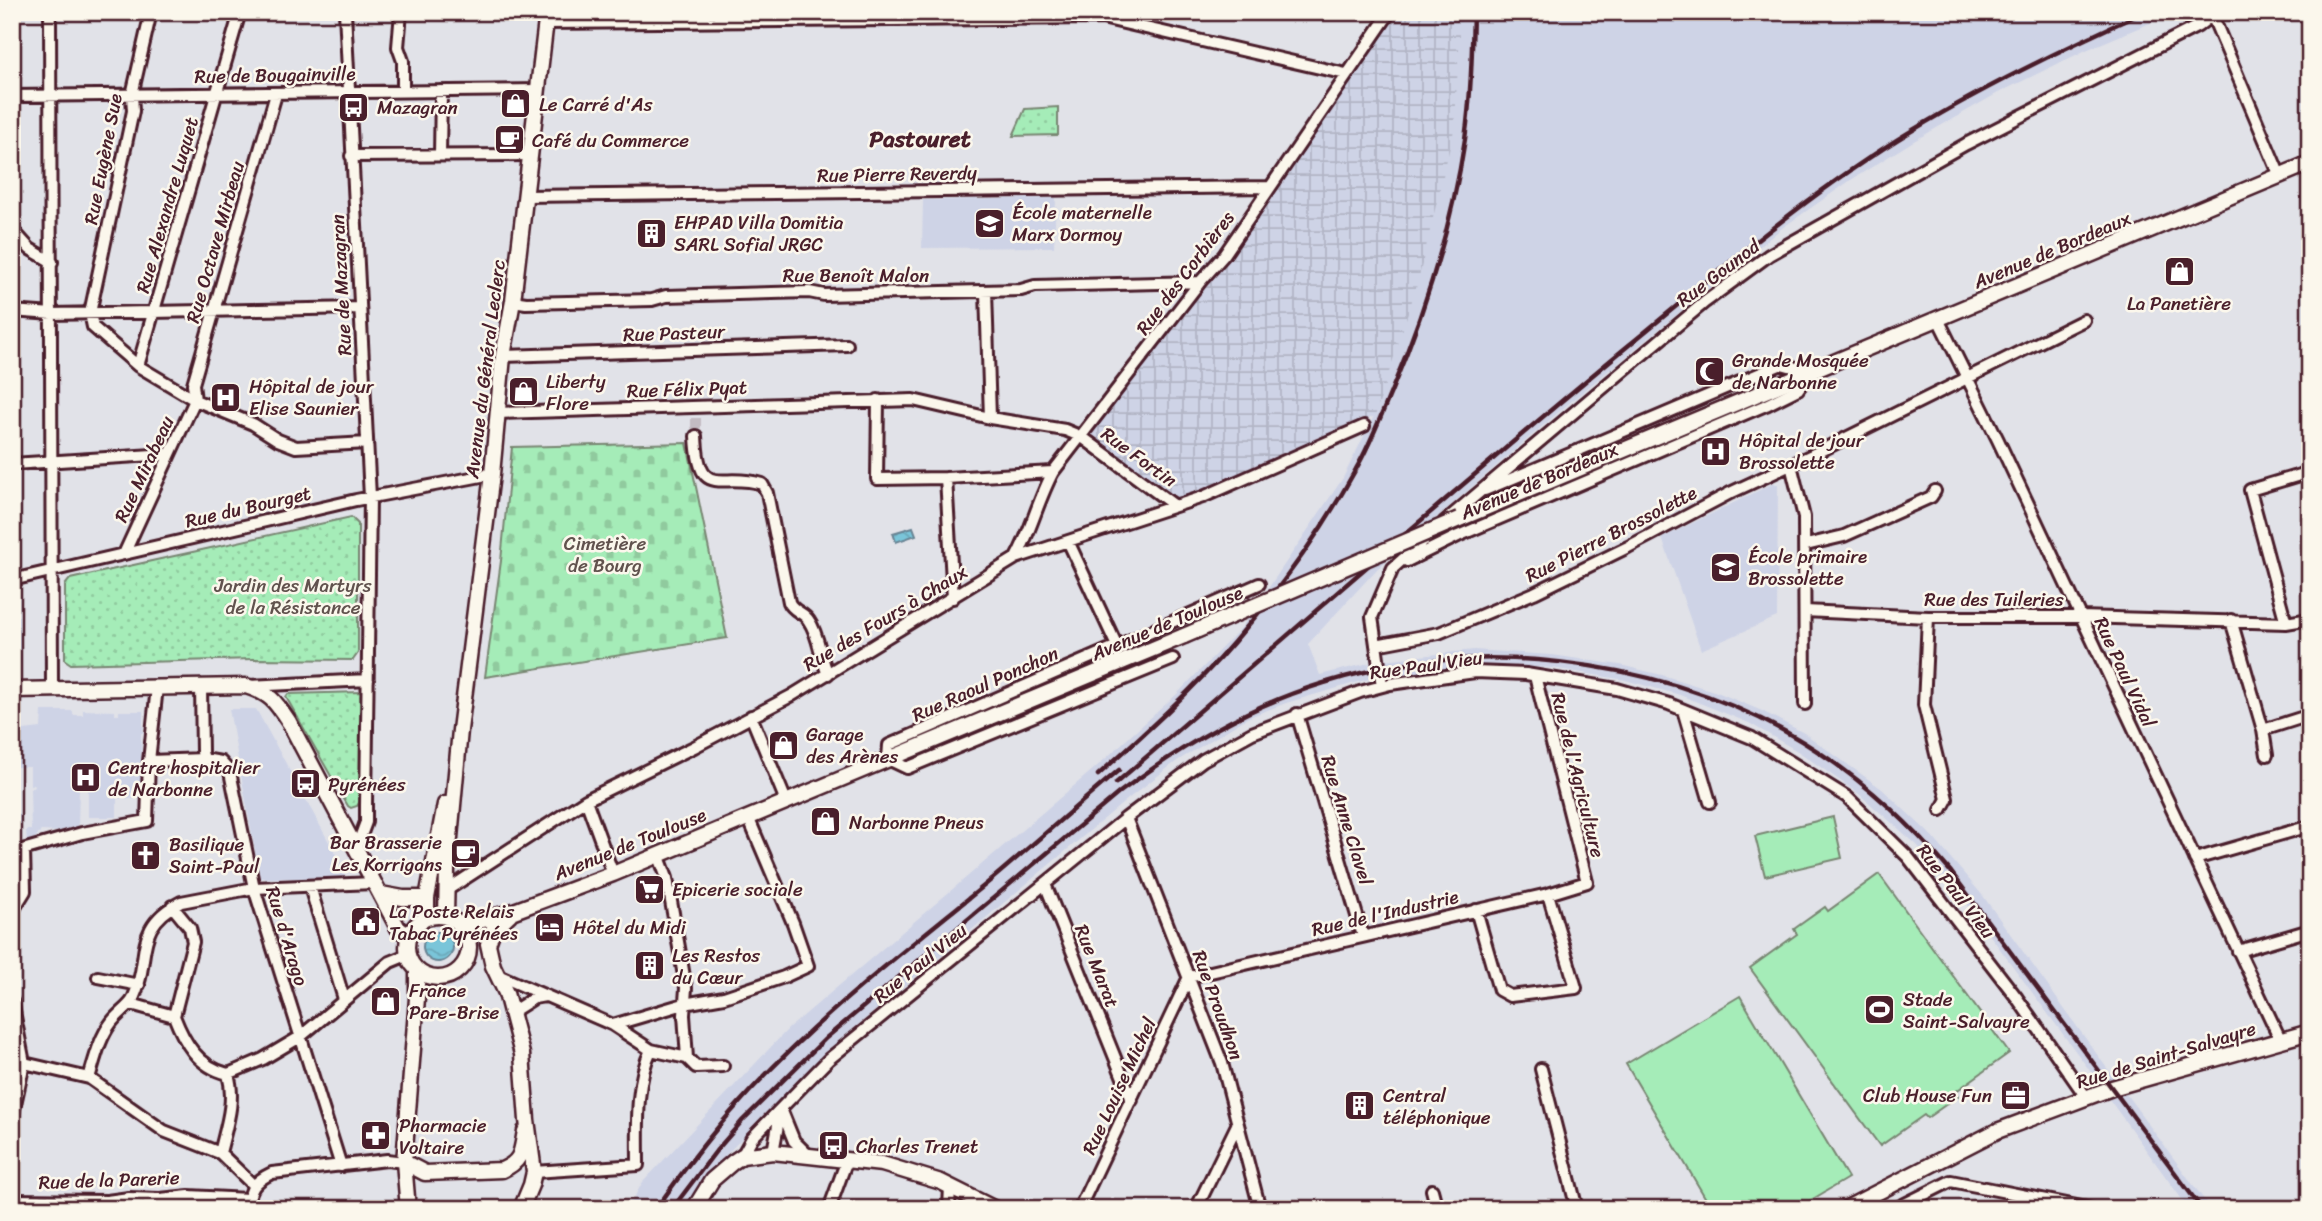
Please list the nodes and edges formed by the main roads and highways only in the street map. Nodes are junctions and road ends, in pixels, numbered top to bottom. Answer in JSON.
{"nodes":[{"id":1,"x":547,"y":18,"type":"edge"},
{"id":2,"x":2310,"y":163,"type":"edge"},
{"id":3,"x":1459,"y":519,"type":"joint"},
{"id":4,"x":12,"y":690,"type":"edge"},
{"id":5,"x":460,"y":730,"type":"junction"},
{"id":6,"x":377,"y":889,"type":"junction"},
{"id":7,"x":427,"y":898,"type":"junction"},
{"id":8,"x":513,"y":911,"type":"junction"},
{"id":9,"x":446,"y":916,"type":"junction"},
{"id":10,"x":427,"y":917,"type":"junction"},
{"id":11,"x":461,"y":926,"type":"junction"},
{"id":12,"x":408,"y":936,"type":"junction"},
{"id":13,"x":469,"y":943,"type":"junction"},
{"id":14,"x":417,"y":971,"type":"junction"},
{"id":15,"x":495,"y":971,"type":"junction"},
{"id":16,"x":2310,"y":1032,"type":"edge"},
{"id":17,"x":527,"y":1120,"type":"junction"},
{"id":18,"x":404,"y":1162,"type":"junction"},
{"id":19,"x":408,"y":1209,"type":"edge"},
{"id":20,"x":521,"y":1209,"type":"edge"},
{"id":21,"x":694,"y":1209,"type":"edge"},
{"id":22,"x":995,"y":1209,"type":"edge"},
{"id":23,"x":1845,"y":1209,"type":"edge"}],
"edges":[{"from":1,"to":5,"type":"main road","name":"Avenue du Général Leclerc"},
{"from":2,"to":3,"type":"main road","name":"Avenue de Bordeaux"},
{"from":3,"to":8,"type":"main road","name":"Avenue de Toulouse","bridge":true},
{"from":4,"to":6,"type":"main road"},
{"from":5,"to":7,"type":"main road","name":"Avenue du Général Leclerc"},
{"from":5,"to":9,"type":"main road","name":"Avenue du Général Leclerc"},
{"from":6,"to":7,"type":"main road"},
{"from":6,"to":12,"type":"main road"},
{"from":7,"to":10,"type":"main road","name":"Avenue du Général Leclerc"},
{"from":8,"to":11,"type":"main road","name":"Avenue de Toulouse"},
{"from":8,"to":15,"type":"main road"},
{"from":9,"to":10,"type":"main road"},
{"from":9,"to":11,"type":"main road"},
{"from":10,"to":12,"type":"main road"},
{"from":11,"to":13,"type":"main road"},
{"from":12,"to":14,"type":"main road"},
{"from":13,"to":14,"type":"main road"},
{"from":13,"to":15,"type":"main road"},
{"from":14,"to":18,"type":"main road"},
{"from":15,"to":17,"type":"main road"},
{"from":16,"to":23,"type":"main road","name":"Rue de Saint-Salvayre"},
{"from":17,"to":18,"type":"main road"},
{"from":17,"to":20,"type":"main road"},
{"from":18,"to":19,"type":"main road"},
{"from":21,"to":22,"type":"main road"}]}
